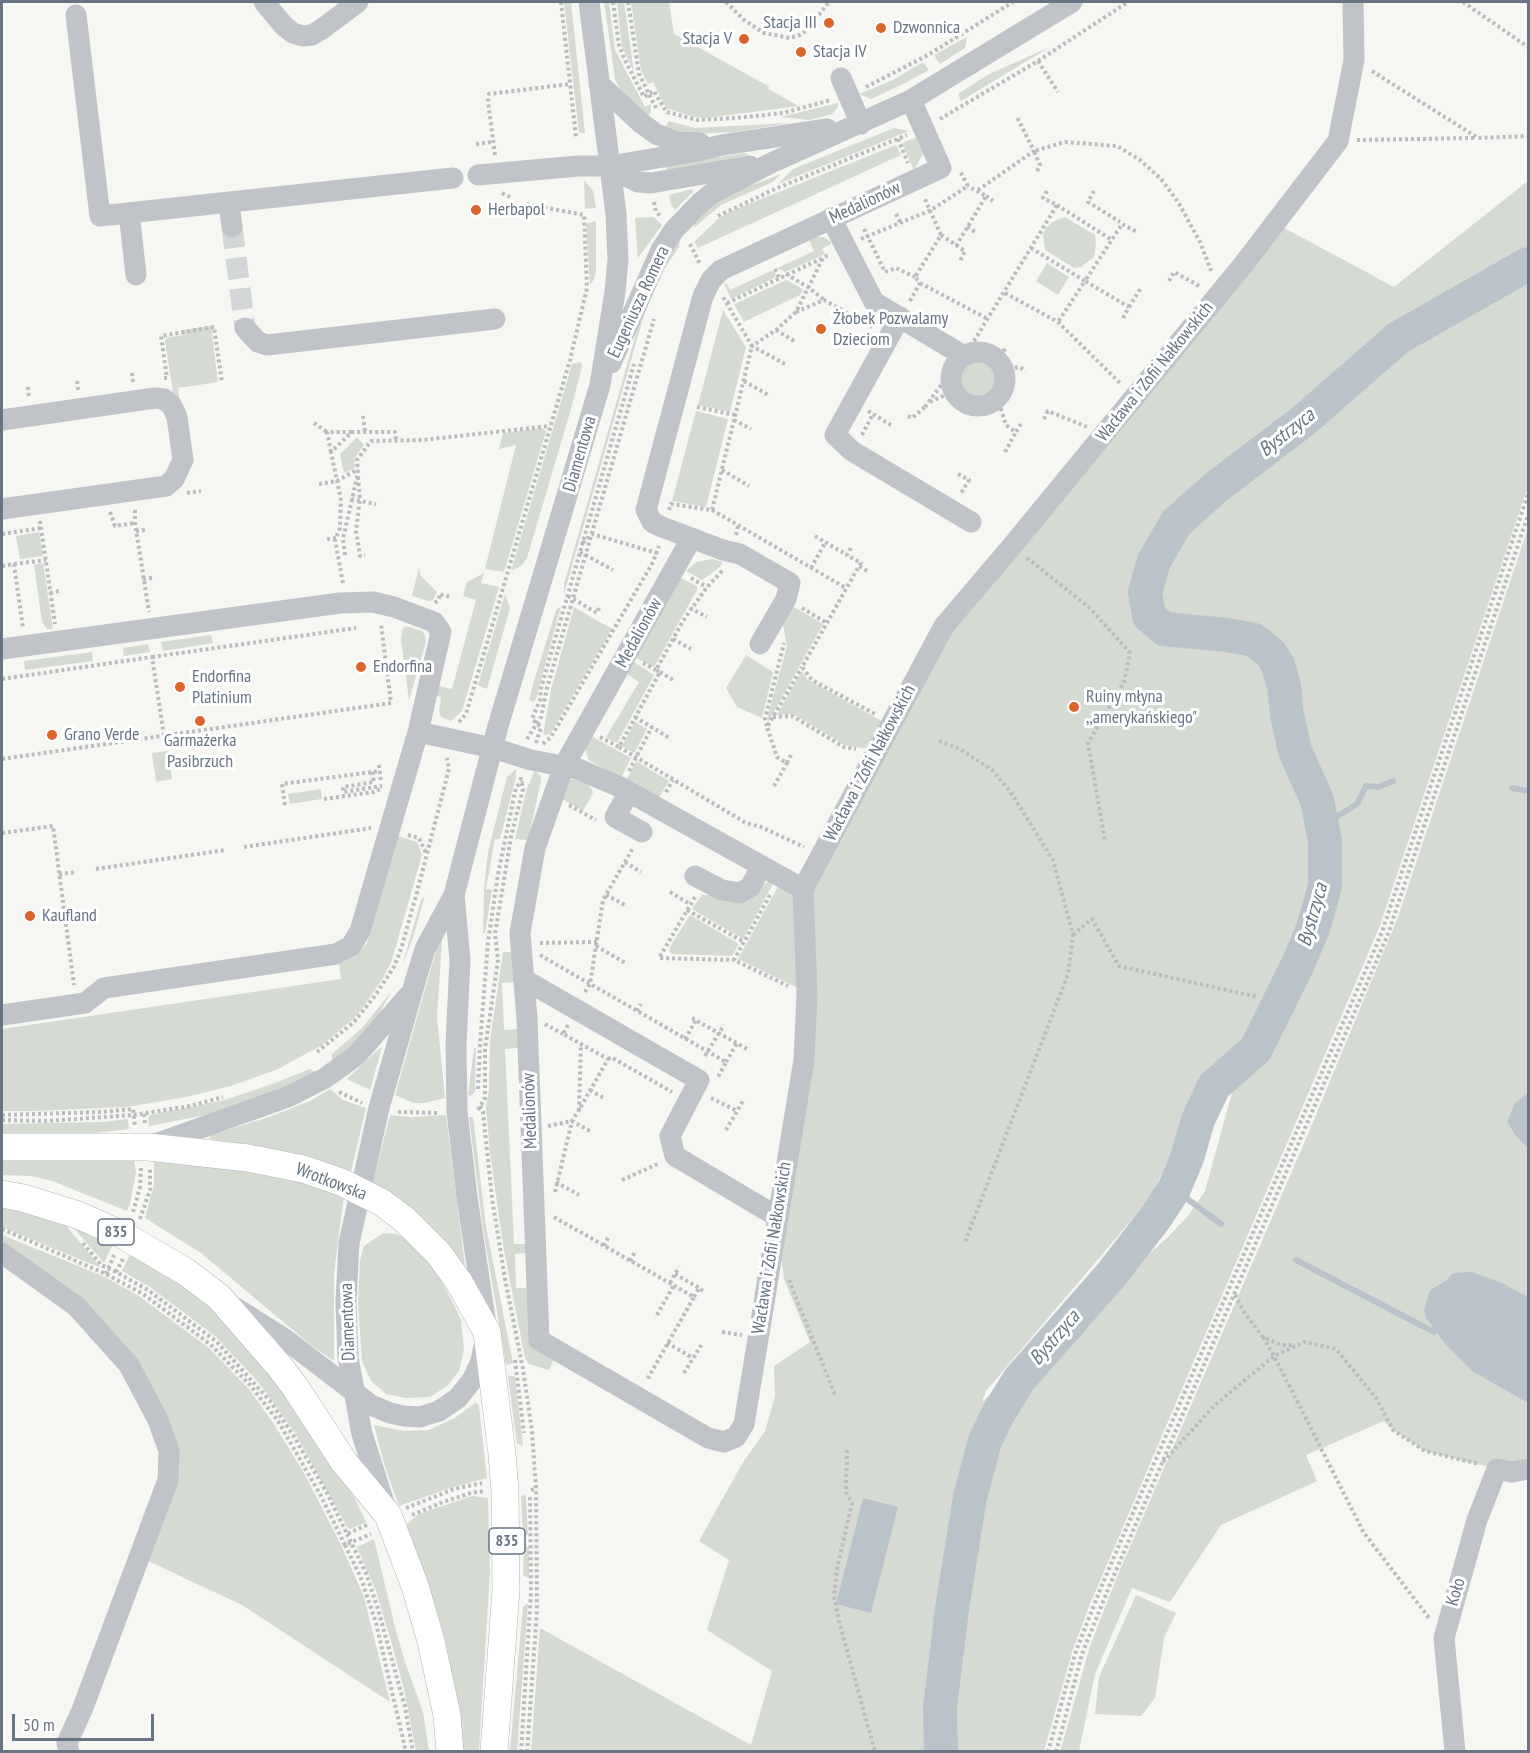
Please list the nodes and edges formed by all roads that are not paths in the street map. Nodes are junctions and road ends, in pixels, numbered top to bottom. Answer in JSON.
{"nodes":[{"id":1,"x":264,"y":2,"type":"edge"},
{"id":2,"x":358,"y":2,"type":"edge"},
{"id":3,"x":589,"y":2,"type":"edge"},
{"id":4,"x":1072,"y":2,"type":"edge"},
{"id":5,"x":1353,"y":2,"type":"edge"},
{"id":6,"x":76,"y":15,"type":"dead end"},
{"id":7,"x":599,"y":84,"type":"junction"},
{"id":8,"x":845,"y":87,"type":"road end"},
{"id":9,"x":911,"y":100,"type":"junction"},
{"id":10,"x":861,"y":124,"type":"junction"},
{"id":11,"x":722,"y":145,"type":"junction"},
{"id":12,"x":771,"y":163,"type":"junction"},
{"id":13,"x":610,"y":166,"type":"junction"},
{"id":14,"x":486,"y":168,"type":"road end"},
{"id":15,"x":453,"y":178,"type":"dead end"},
{"id":16,"x":229,"y":203,"type":"junction"},
{"id":17,"x":129,"y":213,"type":"junction"},
{"id":18,"x":831,"y":218,"type":"junction"},
{"id":19,"x":232,"y":227,"type":"tunnel mouth"},
{"id":20,"x":136,"y":275,"type":"dead end"},
{"id":21,"x":900,"y":317,"type":"junction"},
{"id":22,"x":495,"y":319,"type":"dead end"},
{"id":23,"x":245,"y":328,"type":"dead end"},
{"id":24,"x":961,"y":360,"type":"junction"},
{"id":25,"x":600,"y":385,"type":"junction"},
{"id":26,"x":2,"y":420,"type":"edge"},
{"id":27,"x":2,"y":509,"type":"edge"},
{"id":28,"x":971,"y":522,"type":"dead end"},
{"id":29,"x":691,"y":538,"type":"junction"},
{"id":30,"x":760,"y":644,"type":"dead end"},
{"id":31,"x":2,"y":649,"type":"edge"},
{"id":32,"x":418,"y":732,"type":"junction"},
{"id":33,"x":493,"y":748,"type":"junction"},
{"id":34,"x":564,"y":766,"type":"junction"},
{"id":35,"x":629,"y":792,"type":"junction"},
{"id":36,"x":642,"y":832,"type":"road end"},
{"id":37,"x":762,"y":866,"type":"junction"},
{"id":38,"x":700,"y":878,"type":"road end"},
{"id":39,"x":803,"y":889,"type":"junction"},
{"id":40,"x":454,"y":895,"type":"junction"},
{"id":41,"x":525,"y":981,"type":"junction"},
{"id":42,"x":412,"y":992,"type":"junction"},
{"id":43,"x":2,"y":1015,"type":"edge"},
{"id":44,"x":144,"y":1145,"type":"junction"},
{"id":45,"x":2,"y":1147,"type":"edge"},
{"id":46,"x":360,"y":1190,"type":"junction"},
{"id":47,"x":2,"y":1194,"type":"edge"},
{"id":48,"x":776,"y":1216,"type":"junction"},
{"id":49,"x":2,"y":1253,"type":"edge"},
{"id":50,"x":219,"y":1297,"type":"junction"},
{"id":51,"x":487,"y":1332,"type":"junction"},
{"id":52,"x":539,"y":1340,"type":"joint"},
{"id":53,"x":353,"y":1393,"type":"junction"},
{"id":54,"x":1528,"y":1469,"type":"edge"},
{"id":55,"x":386,"y":1521,"type":"junction"},
{"id":56,"x":69,"y":1752,"type":"edge"},
{"id":57,"x":450,"y":1752,"type":"edge"},
{"id":58,"x":494,"y":1752,"type":"edge"},
{"id":59,"x":1455,"y":1752,"type":"edge"}],
"edges":[{"from":1,"to":2,"type":"street"},
{"from":3,"to":7,"type":"street","name":"Diamentowa"},
{"from":4,"to":9,"type":"street","name":"Eugeniusza Romera"},
{"from":5,"to":39,"type":"street","name":"Wacława i Zofii Nałkowskich"},
{"from":6,"to":17,"type":"street"},
{"from":7,"to":11,"type":"street","name":"Eugeniusza Romera"},
{"from":7,"to":13,"type":"street","name":"Diamentowa"},
{"from":8,"to":10,"type":"street"},
{"from":9,"to":10,"type":"street","name":"Eugeniusza Romera"},
{"from":9,"to":18,"type":"street","name":"Medalionów"},
{"from":10,"to":11,"type":"street","name":"Eugeniusza Romera"},
{"from":10,"to":12,"type":"street","name":"Eugeniusza Romera"},
{"from":11,"to":13,"type":"street","name":"Eugeniusza Romera"},
{"from":12,"to":13,"type":"street","name":"Eugeniusza Romera"},
{"from":12,"to":25,"type":"street","name":"Eugeniusza Romera"},
{"from":13,"to":14,"type":"street"},
{"from":13,"to":25,"type":"street","name":"Diamentowa"},
{"from":15,"to":16,"type":"street"},
{"from":16,"to":17,"type":"street"},
{"from":16,"to":19,"type":"street"},
{"from":17,"to":20,"type":"street"},
{"from":18,"to":21,"type":"street"},
{"from":18,"to":29,"type":"street","name":"Medalionów"},
{"from":21,"to":24,"type":"street"},
{"from":21,"to":28,"type":"street"},
{"from":22,"to":23,"type":"street"},
{"from":24,"to":24,"type":"street"},
{"from":25,"to":33,"type":"street","name":"Diamentowa"},
{"from":26,"to":27,"type":"street"},
{"from":29,"to":30,"type":"street"},
{"from":29,"to":34,"type":"street","name":"Medalionów"},
{"from":31,"to":32,"type":"street"},
{"from":32,"to":33,"type":"street"},
{"from":32,"to":43,"type":"street"},
{"from":33,"to":34,"type":"street"},
{"from":33,"to":40,"type":"street","name":"Diamentowa"},
{"from":34,"to":35,"type":"street"},
{"from":34,"to":41,"type":"street","name":"Medalionów"},
{"from":35,"to":36,"type":"street"},
{"from":35,"to":37,"type":"street"},
{"from":37,"to":38,"type":"street"},
{"from":37,"to":39,"type":"street"},
{"from":39,"to":48,"type":"street","name":"Wacława i Zofii Nałkowskich"},
{"from":40,"to":42,"type":"street","name":"Diamentowa"},
{"from":40,"to":51,"type":"street","name":"Diamentowa"},
{"from":41,"to":48,"type":"street"},
{"from":41,"to":52,"type":"street","name":"Medalionów"},
{"from":42,"to":44,"type":"street","name":"Wrotkowska"},
{"from":42,"to":46,"type":"street","name":"Diamentowa"},
{"from":44,"to":45,"type":"main road","name":"Wrotkowska","number":"835"},
{"from":44,"to":46,"type":"main road","name":"Wrotkowska","number":"835"},
{"from":46,"to":51,"type":"main road","name":"Wrotkowska","number":"835"},
{"from":46,"to":53,"type":"street","name":"Diamentowa"},
{"from":47,"to":50,"type":"main road","number":"835"},
{"from":48,"to":52,"type":"street","name":"Wacława i Zofii Nałkowskich"},
{"from":49,"to":56,"type":"street"},
{"from":50,"to":53,"type":"street"},
{"from":50,"to":55,"type":"main road","number":"835"},
{"from":51,"to":53,"type":"street"},
{"from":51,"to":58,"type":"main road","name":"Diamentowa","number":"835"},
{"from":53,"to":55,"type":"street","name":"Diamentowa"},
{"from":54,"to":59,"type":"street","name":"Koło"},
{"from":55,"to":57,"type":"main road","name":"Diamentowa","number":"835"}]}
